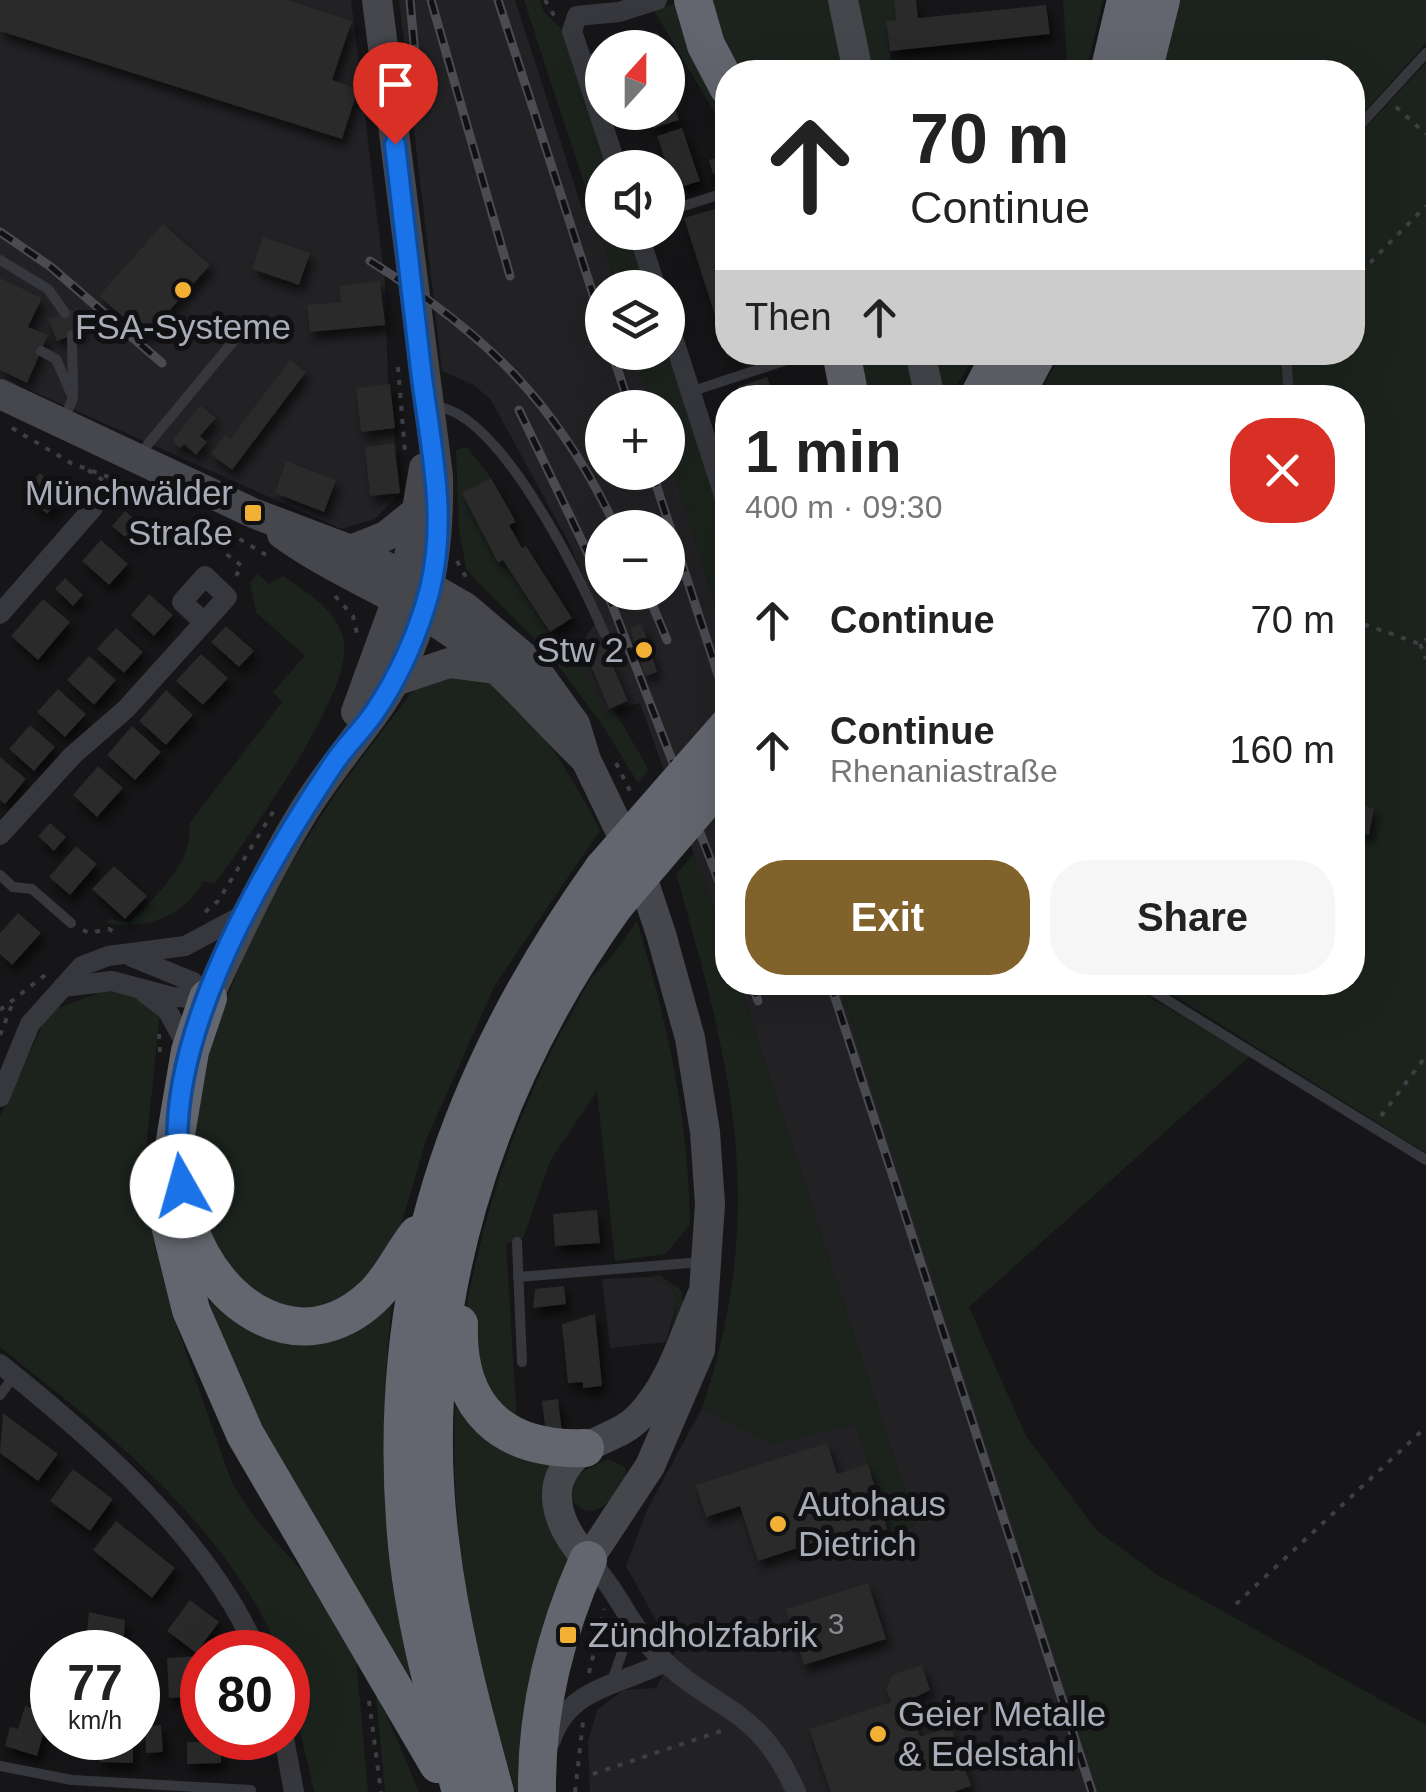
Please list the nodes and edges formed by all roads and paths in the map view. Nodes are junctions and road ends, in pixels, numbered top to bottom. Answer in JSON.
{"nodes":[{"id":1,"x":378,"y":0,"type":"edge"},
{"id":2,"x":657,"y":0,"type":"edge"},
{"id":3,"x":693,"y":0,"type":"edge"},
{"id":4,"x":843,"y":0,"type":"edge"},
{"id":5,"x":1126,"y":0,"type":"edge"},
{"id":6,"x":1161,"y":0,"type":"edge"},
{"id":7,"x":585,"y":49,"type":"edge"},
{"id":8,"x":1426,"y":52,"type":"edge"},
{"id":9,"x":856,"y":60,"type":"edge"},
{"id":10,"x":1112,"y":60,"type":"edge"},
{"id":11,"x":1146,"y":60,"type":"edge"},
{"id":12,"x":715,"y":61,"type":"edge"},
{"id":13,"x":1387,"y":98,"type":"junction"},
{"id":14,"x":1365,"y":121,"type":"edge"},
{"id":15,"x":1426,"y":134,"type":"edge"},
{"id":16,"x":715,"y":196,"type":"edge"},
{"id":17,"x":685,"y":206,"type":"edge"},
{"id":18,"x":1426,"y":206,"type":"edge"},
{"id":19,"x":0,"y":260,"type":"edge"},
{"id":20,"x":1365,"y":268,"type":"edge"},
{"id":21,"x":64,"y":313,"type":"dead end"},
{"id":22,"x":240,"y":332,"type":"dead end"},
{"id":23,"x":72,"y":335,"type":"dead end"},
{"id":24,"x":41,"y":351,"type":"dead end"},
{"id":25,"x":775,"y":365,"type":"edge"},
{"id":26,"x":683,"y":370,"type":"edge"},
{"id":27,"x":690,"y":392,"type":"junction"},
{"id":28,"x":0,"y":394,"type":"edge"},
{"id":29,"x":426,"y":406,"type":"junction"},
{"id":30,"x":68,"y":411,"type":"junction"},
{"id":31,"x":0,"y":420,"type":"edge"},
{"id":32,"x":430,"y":446,"type":"junction"},
{"id":33,"x":136,"y":459,"type":"junction"},
{"id":34,"x":715,"y":468,"type":"edge"},
{"id":35,"x":88,"y":470,"type":"junction"},
{"id":36,"x":152,"y":494,"type":"dead end"},
{"id":37,"x":93,"y":508,"type":"joint"},
{"id":38,"x":417,"y":511,"type":"junction"},
{"id":39,"x":252,"y":512,"type":"junction"},
{"id":40,"x":201,"y":516,"type":"dead end"},
{"id":41,"x":351,"y":550,"type":"junction"},
{"id":42,"x":436,"y":556,"type":"junction"},
{"id":43,"x":414,"y":594,"type":"junction"},
{"id":44,"x":227,"y":597,"type":"junction"},
{"id":45,"x":464,"y":607,"type":"junction"},
{"id":46,"x":0,"y":614,"type":"edge"},
{"id":47,"x":353,"y":616,"type":"dead end"},
{"id":48,"x":204,"y":622,"type":"junction"},
{"id":49,"x":1365,"y":625,"type":"edge"},
{"id":50,"x":604,"y":633,"type":"dead end"},
{"id":51,"x":358,"y":638,"type":"dead end"},
{"id":52,"x":1426,"y":638,"type":"edge"},
{"id":53,"x":1420,"y":644,"type":"junction"},
{"id":54,"x":1426,"y":658,"type":"edge"},
{"id":55,"x":497,"y":670,"type":"junction"},
{"id":56,"x":392,"y":682,"type":"junction"},
{"id":57,"x":715,"y":741,"type":"edge"},
{"id":58,"x":586,"y":760,"type":"junction"},
{"id":59,"x":334,"y":762,"type":"junction"},
{"id":60,"x":715,"y":789,"type":"edge"},
{"id":61,"x":276,"y":808,"type":"dead end"},
{"id":62,"x":0,"y":835,"type":"edge"},
{"id":63,"x":0,"y":875,"type":"edge"},
{"id":64,"x":247,"y":913,"type":"junction"},
{"id":65,"x":201,"y":916,"type":"dead end"},
{"id":66,"x":71,"y":923,"type":"joint"},
{"id":67,"x":124,"y":948,"type":"junction"},
{"id":68,"x":135,"y":986,"type":"junction"},
{"id":69,"x":63,"y":987,"type":"junction"},
{"id":70,"x":1159,"y":995,"type":"edge"},
{"id":71,"x":208,"y":998,"type":"junction"},
{"id":72,"x":0,"y":1010,"type":"edge"},
{"id":73,"x":0,"y":1035,"type":"edge"},
{"id":74,"x":190,"y":1052,"type":"junction"},
{"id":75,"x":1426,"y":1056,"type":"edge"},
{"id":76,"x":0,"y":1098,"type":"edge"},
{"id":77,"x":1374,"y":1127,"type":"junction"},
{"id":78,"x":175,"y":1150,"type":"junction"},
{"id":79,"x":1426,"y":1160,"type":"edge"},
{"id":80,"x":444,"y":1225,"type":"junction"},
{"id":81,"x":517,"y":1242,"type":"dead end"},
{"id":82,"x":707,"y":1262,"type":"junction"},
{"id":83,"x":518,"y":1277,"type":"junction"},
{"id":84,"x":702,"y":1294,"type":"junction"},
{"id":85,"x":522,"y":1362,"type":"dead end"},
{"id":86,"x":7,"y":1370,"type":"edge"},
{"id":87,"x":0,"y":1395,"type":"edge"},
{"id":88,"x":1426,"y":1427,"type":"edge"},
{"id":89,"x":598,"y":1443,"type":"junction"},
{"id":90,"x":637,"y":1487,"type":"junction"},
{"id":91,"x":557,"y":1510,"type":"junction"},
{"id":92,"x":602,"y":1549,"type":"junction"},
{"id":93,"x":1236,"y":1604,"type":"dead end"},
{"id":94,"x":633,"y":1620,"type":"junction"},
{"id":95,"x":245,"y":1630,"type":"edge"},
{"id":96,"x":665,"y":1662,"type":"junction"},
{"id":97,"x":612,"y":1682,"type":"junction"},
{"id":98,"x":370,"y":1688,"type":"dead end"},
{"id":99,"x":722,"y":1731,"type":"dead end"},
{"id":100,"x":288,"y":1760,"type":"edge"},
{"id":101,"x":0,"y":1766,"type":"edge"},
{"id":102,"x":593,"y":1774,"type":"dead end"},
{"id":103,"x":575,"y":1775,"type":"dead end"},
{"id":104,"x":537,"y":1788,"type":"edge"},
{"id":105,"x":251,"y":1790,"type":"edge"},
{"id":106,"x":294,"y":1792,"type":"edge"},
{"id":107,"x":381,"y":1792,"type":"edge"},
{"id":108,"x":454,"y":1792,"type":"edge"},
{"id":109,"x":461,"y":1792,"type":"edge"},
{"id":110,"x":495,"y":1792,"type":"edge"},
{"id":111,"x":575,"y":1792,"type":"edge"},
{"id":112,"x":796,"y":1792,"type":"edge"}],
"edges":[{"from":1,"to":29,"type":"main road"},
{"from":2,"to":7,"type":"street"},
{"from":3,"to":12,"type":"highway"},
{"from":4,"to":9,"type":"main road"},
{"from":5,"to":10,"type":"highway"},
{"from":6,"to":11,"type":"highway"},
{"from":8,"to":13,"type":"lane"},
{"from":13,"to":14,"type":"lane"},
{"from":13,"to":15,"type":"path"},
{"from":16,"to":17,"type":"lane"},
{"from":18,"to":20,"type":"path"},
{"from":19,"to":21,"type":"lane"},
{"from":22,"to":33,"type":"lane"},
{"from":23,"to":30,"type":"lane"},
{"from":24,"to":30,"type":"lane"},
{"from":25,"to":27,"type":"lane"},
{"from":26,"to":27,"type":"street"},
{"from":27,"to":34,"type":"street"},
{"from":28,"to":30,"type":"main road"},
{"from":29,"to":32,"type":"main road"},
{"from":29,"to":50,"type":"lane"},
{"from":30,"to":33,"type":"main road"},
{"from":31,"to":35,"type":"path"},
{"from":32,"to":38,"type":"main road"},
{"from":32,"to":42,"type":"main road"},
{"from":33,"to":39,"type":"main road"},
{"from":35,"to":36,"type":"path"},
{"from":35,"to":37,"type":"path"},
{"from":37,"to":46,"type":"street"},
{"from":38,"to":41,"type":"main road"},
{"from":38,"to":43,"type":"main road"},
{"from":39,"to":41,"type":"main road"},
{"from":39,"to":43,"type":"main road"},
{"from":40,"to":44,"type":"path"},
{"from":41,"to":43,"type":"main road"},
{"from":42,"to":43,"type":"main road"},
{"from":42,"to":45,"type":"main road"},
{"from":43,"to":45,"type":"main road"},
{"from":43,"to":55,"type":"main road"},
{"from":43,"to":56,"type":"main road"},
{"from":43,"to":59,"type":"main road"},
{"from":44,"to":48,"type":"street"},
{"from":44,"to":48,"type":"street"},
{"from":45,"to":58,"type":"main road"},
{"from":47,"to":51,"type":"path"},
{"from":48,"to":62,"type":"street"},
{"from":49,"to":53,"type":"path"},
{"from":52,"to":53,"type":"path"},
{"from":53,"to":54,"type":"path"},
{"from":55,"to":56,"type":"main road"},
{"from":55,"to":58,"type":"main road"},
{"from":56,"to":59,"type":"main road"},
{"from":57,"to":80,"type":"highway","bridge":true},
{"from":58,"to":82,"type":"main road"},
{"from":59,"to":64,"type":"main road"},
{"from":60,"to":80,"type":"highway","bridge":true},
{"from":61,"to":65,"type":"path"},
{"from":63,"to":66,"type":"lane"},
{"from":64,"to":67,"type":"street"},
{"from":64,"to":71,"type":"main road"},
{"from":66,"to":67,"type":"path"},
{"from":67,"to":69,"type":"street"},
{"from":67,"to":71,"type":"street"},
{"from":68,"to":69,"type":"street"},
{"from":68,"to":71,"type":"street"},
{"from":68,"to":74,"type":"street"},
{"from":69,"to":76,"type":"street"},
{"from":70,"to":77,"type":"lane"},
{"from":71,"to":74,"type":"highway"},
{"from":72,"to":73,"type":"path"},
{"from":74,"to":78,"type":"highway"},
{"from":75,"to":77,"type":"path"},
{"from":77,"to":79,"type":"lane"},
{"from":78,"to":80,"type":"highway"},
{"from":78,"to":108,"type":"highway"},
{"from":80,"to":89,"type":"highway"},
{"from":80,"to":109,"type":"highway"},
{"from":80,"to":110,"type":"highway"},
{"from":81,"to":83,"type":"lane"},
{"from":82,"to":83,"type":"lane"},
{"from":82,"to":84,"type":"main road"},
{"from":83,"to":85,"type":"lane"},
{"from":84,"to":89,"type":"main road"},
{"from":84,"to":90,"type":"main road"},
{"from":86,"to":87,"type":"lane"},
{"from":86,"to":95,"type":"street"},
{"from":88,"to":93,"type":"path"},
{"from":89,"to":90,"type":"main road"},
{"from":89,"to":91,"type":"main road"},
{"from":90,"to":92,"type":"main road"},
{"from":91,"to":92,"type":"main road"},
{"from":91,"to":92,"type":"main road"},
{"from":92,"to":94,"type":"street"},
{"from":92,"to":104,"type":"highway"},
{"from":94,"to":96,"type":"street"},
{"from":94,"to":97,"type":"lane"},
{"from":96,"to":97,"type":"street"},
{"from":96,"to":112,"type":"street"},
{"from":97,"to":104,"type":"street"},
{"from":98,"to":107,"type":"path"},
{"from":99,"to":102,"type":"path"},
{"from":100,"to":106,"type":"street"},
{"from":101,"to":105,"type":"lane"},
{"from":103,"to":111,"type":"path"}]}
